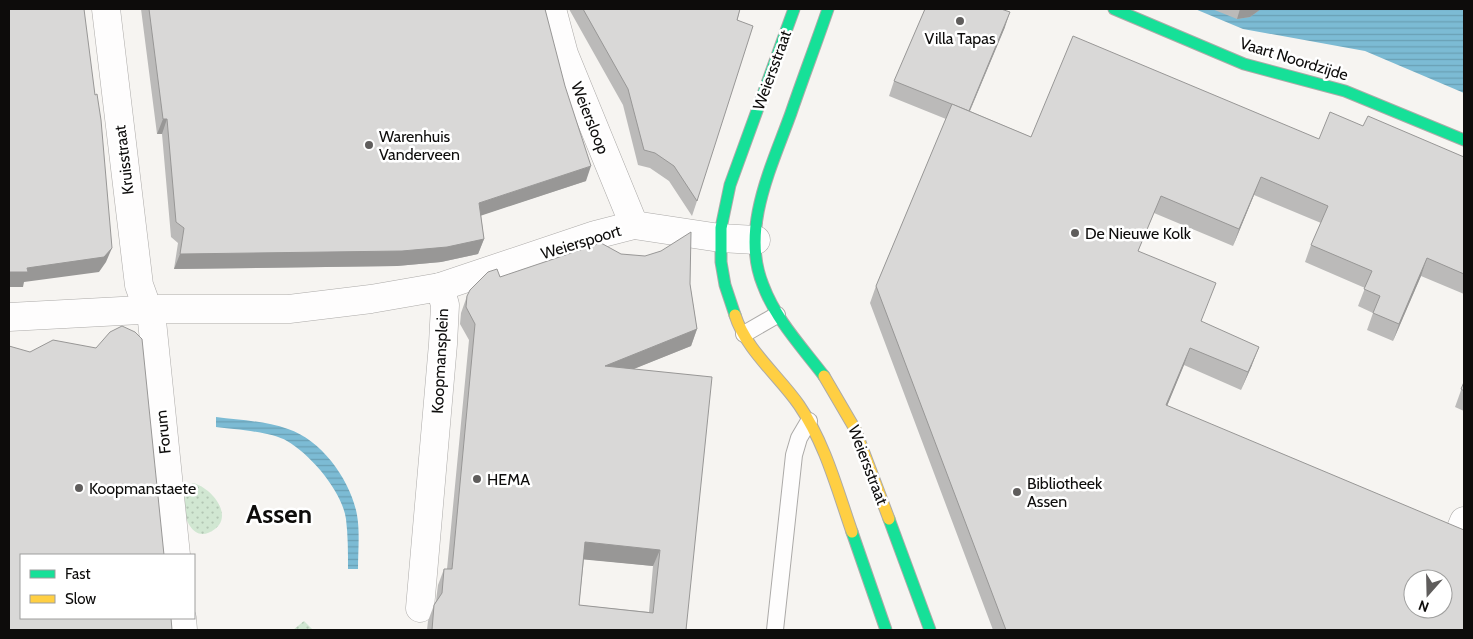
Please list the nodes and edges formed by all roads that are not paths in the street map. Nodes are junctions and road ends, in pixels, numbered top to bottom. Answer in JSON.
{"nodes":[{"id":1,"x":106,"y":9,"type":"edge"},
{"id":2,"x":552,"y":9,"type":"edge"},
{"id":3,"x":794,"y":9,"type":"edge"},
{"id":4,"x":828,"y":9,"type":"edge"},
{"id":5,"x":1114,"y":9,"type":"edge"},
{"id":6,"x":788,"y":28,"type":"junction"},
{"id":7,"x":817,"y":38,"type":"junction"},
{"id":8,"x":1464,"y":140,"type":"edge"},
{"id":9,"x":634,"y":226,"type":"junction"},
{"id":10,"x":720,"y":238,"type":"junction"},
{"id":11,"x":756,"y":240,"type":"junction"},
{"id":12,"x":440,"y":287,"type":"junction"},
{"id":13,"x":149,"y":309,"type":"junction"},
{"id":14,"x":777,"y":315,"type":"junction"},
{"id":15,"x":9,"y":317,"type":"edge"},
{"id":16,"x":744,"y":334,"type":"junction"},
{"id":17,"x":809,"y":421,"type":"junction"},
{"id":18,"x":1464,"y":521,"type":"edge"},
{"id":19,"x":1464,"y":533,"type":"edge"},
{"id":20,"x":176,"y":554,"type":"edge"},
{"id":21,"x":420,"y":608,"type":"dead end"},
{"id":22,"x":775,"y":630,"type":"edge"},
{"id":23,"x":886,"y":630,"type":"edge"},
{"id":24,"x":930,"y":630,"type":"edge"}],
"edges":[{"from":1,"to":13,"type":"street","name":"Kruisstraat"},
{"from":2,"to":9,"type":"street","name":"Weiersloop"},
{"from":3,"to":6,"type":"main road","name":"Weiersstraat"},
{"from":4,"to":7,"type":"main road","name":"Weiersstraat"},
{"from":5,"to":8,"type":"main road","name":"Vaart Noordzijde"},
{"from":6,"to":7,"type":"lane"},
{"from":6,"to":10,"type":"main road","name":"Weiersstraat"},
{"from":7,"to":11,"type":"main road","name":"Weiersstraat"},
{"from":9,"to":10,"type":"street","name":"Weierspoort"},
{"from":9,"to":12,"type":"street","name":"Weierspoort"},
{"from":10,"to":11,"type":"street","name":"Weierspoort"},
{"from":10,"to":16,"type":"main road","name":"Weiersstraat"},
{"from":11,"to":14,"type":"main road","name":"Weiersstraat"},
{"from":12,"to":13,"type":"street","name":"Koopmansplein"},
{"from":12,"to":21,"type":"street","name":"Koopmansplein"},
{"from":13,"to":15,"type":"street","name":"Koopmansplein"},
{"from":13,"to":20,"type":"street","name":"Forum"},
{"from":14,"to":16,"type":"lane"},
{"from":14,"to":24,"type":"main road","name":"Weiersstraat"},
{"from":16,"to":17,"type":"main road","name":"Weiersstraat"},
{"from":17,"to":22,"type":"lane"},
{"from":17,"to":23,"type":"main road","name":"Weiersstraat"},
{"from":18,"to":19,"type":"street"}]}
